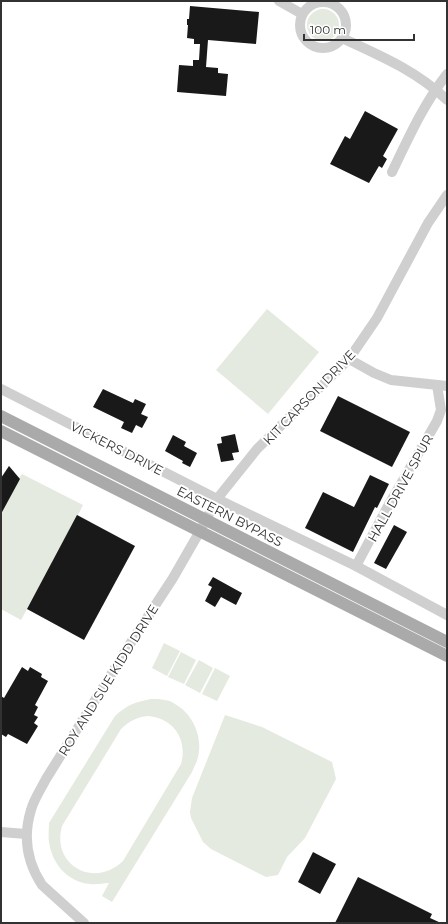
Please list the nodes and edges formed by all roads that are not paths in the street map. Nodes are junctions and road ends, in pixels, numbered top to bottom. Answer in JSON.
{"nodes":[{"id":1,"x":279,"y":1,"type":"edge"},
{"id":2,"x":335,"y":3,"type":"edge"},
{"id":3,"x":302,"y":14,"type":"junction"},
{"id":4,"x":342,"y":38,"type":"junction"},
{"id":5,"x":447,"y":74,"type":"edge"},
{"id":6,"x":436,"y":91,"type":"junction"},
{"id":7,"x":447,"y":100,"type":"edge"},
{"id":8,"x":392,"y":172,"type":"dead end"},
{"id":9,"x":447,"y":195,"type":"edge"},
{"id":10,"x":349,"y":359,"type":"junction"},
{"id":11,"x":442,"y":386,"type":"edge"},
{"id":12,"x":1,"y":389,"type":"edge"},
{"id":13,"x":1,"y":416,"type":"edge"},
{"id":14,"x":1,"y":431,"type":"edge"},
{"id":15,"x":217,"y":499,"type":"junction"},
{"id":16,"x":206,"y":519,"type":"junction"},
{"id":17,"x":200,"y":531,"type":"junction"},
{"id":18,"x":356,"y":566,"type":"junction"},
{"id":19,"x":447,"y":614,"type":"edge"},
{"id":20,"x":447,"y":642,"type":"edge"},
{"id":21,"x":447,"y":656,"type":"edge"},
{"id":22,"x":1,"y":832,"type":"edge"},
{"id":23,"x":26,"y":834,"type":"junction"},
{"id":24,"x":84,"y":923,"type":"edge"}],
"edges":[{"from":1,"to":3,"type":"street"},
{"from":2,"to":3,"type":"street"},
{"from":2,"to":4,"type":"street"},
{"from":3,"to":4,"type":"street"},
{"from":4,"to":6,"type":"street"},
{"from":5,"to":6,"type":"street"},
{"from":6,"to":7,"type":"street"},
{"from":6,"to":8,"type":"street"},
{"from":9,"to":10,"type":"street","name":"KIT CARSON DRIVE"},
{"from":10,"to":11,"type":"street"},
{"from":10,"to":15,"type":"street","name":"KIT CARSON DRIVE"},
{"from":11,"to":18,"type":"street","name":"HALL DRIVE SPUR"},
{"from":12,"to":15,"type":"street","name":"VICKERS DRIVE"},
{"from":13,"to":16,"type":"main road","name":"EASTERN BYPASS"},
{"from":14,"to":17,"type":"main road","name":"EASTERN BYPASS"},
{"from":15,"to":16,"type":"street","name":"KIT CARSON DRIVE"},
{"from":15,"to":18,"type":"street","name":"VICKERS DRIVE"},
{"from":16,"to":17,"type":"street","name":"KIT CARSON DRIVE"},
{"from":16,"to":20,"type":"main road","name":"EASTERN BYPASS"},
{"from":17,"to":21,"type":"main road","name":"EASTERN BYPASS"},
{"from":17,"to":23,"type":"street","name":"ROY AND SUE KIDD DRIVE"},
{"from":18,"to":19,"type":"street","name":"VICKERS DRIVE"},
{"from":22,"to":23,"type":"street"},
{"from":23,"to":24,"type":"street"}]}
